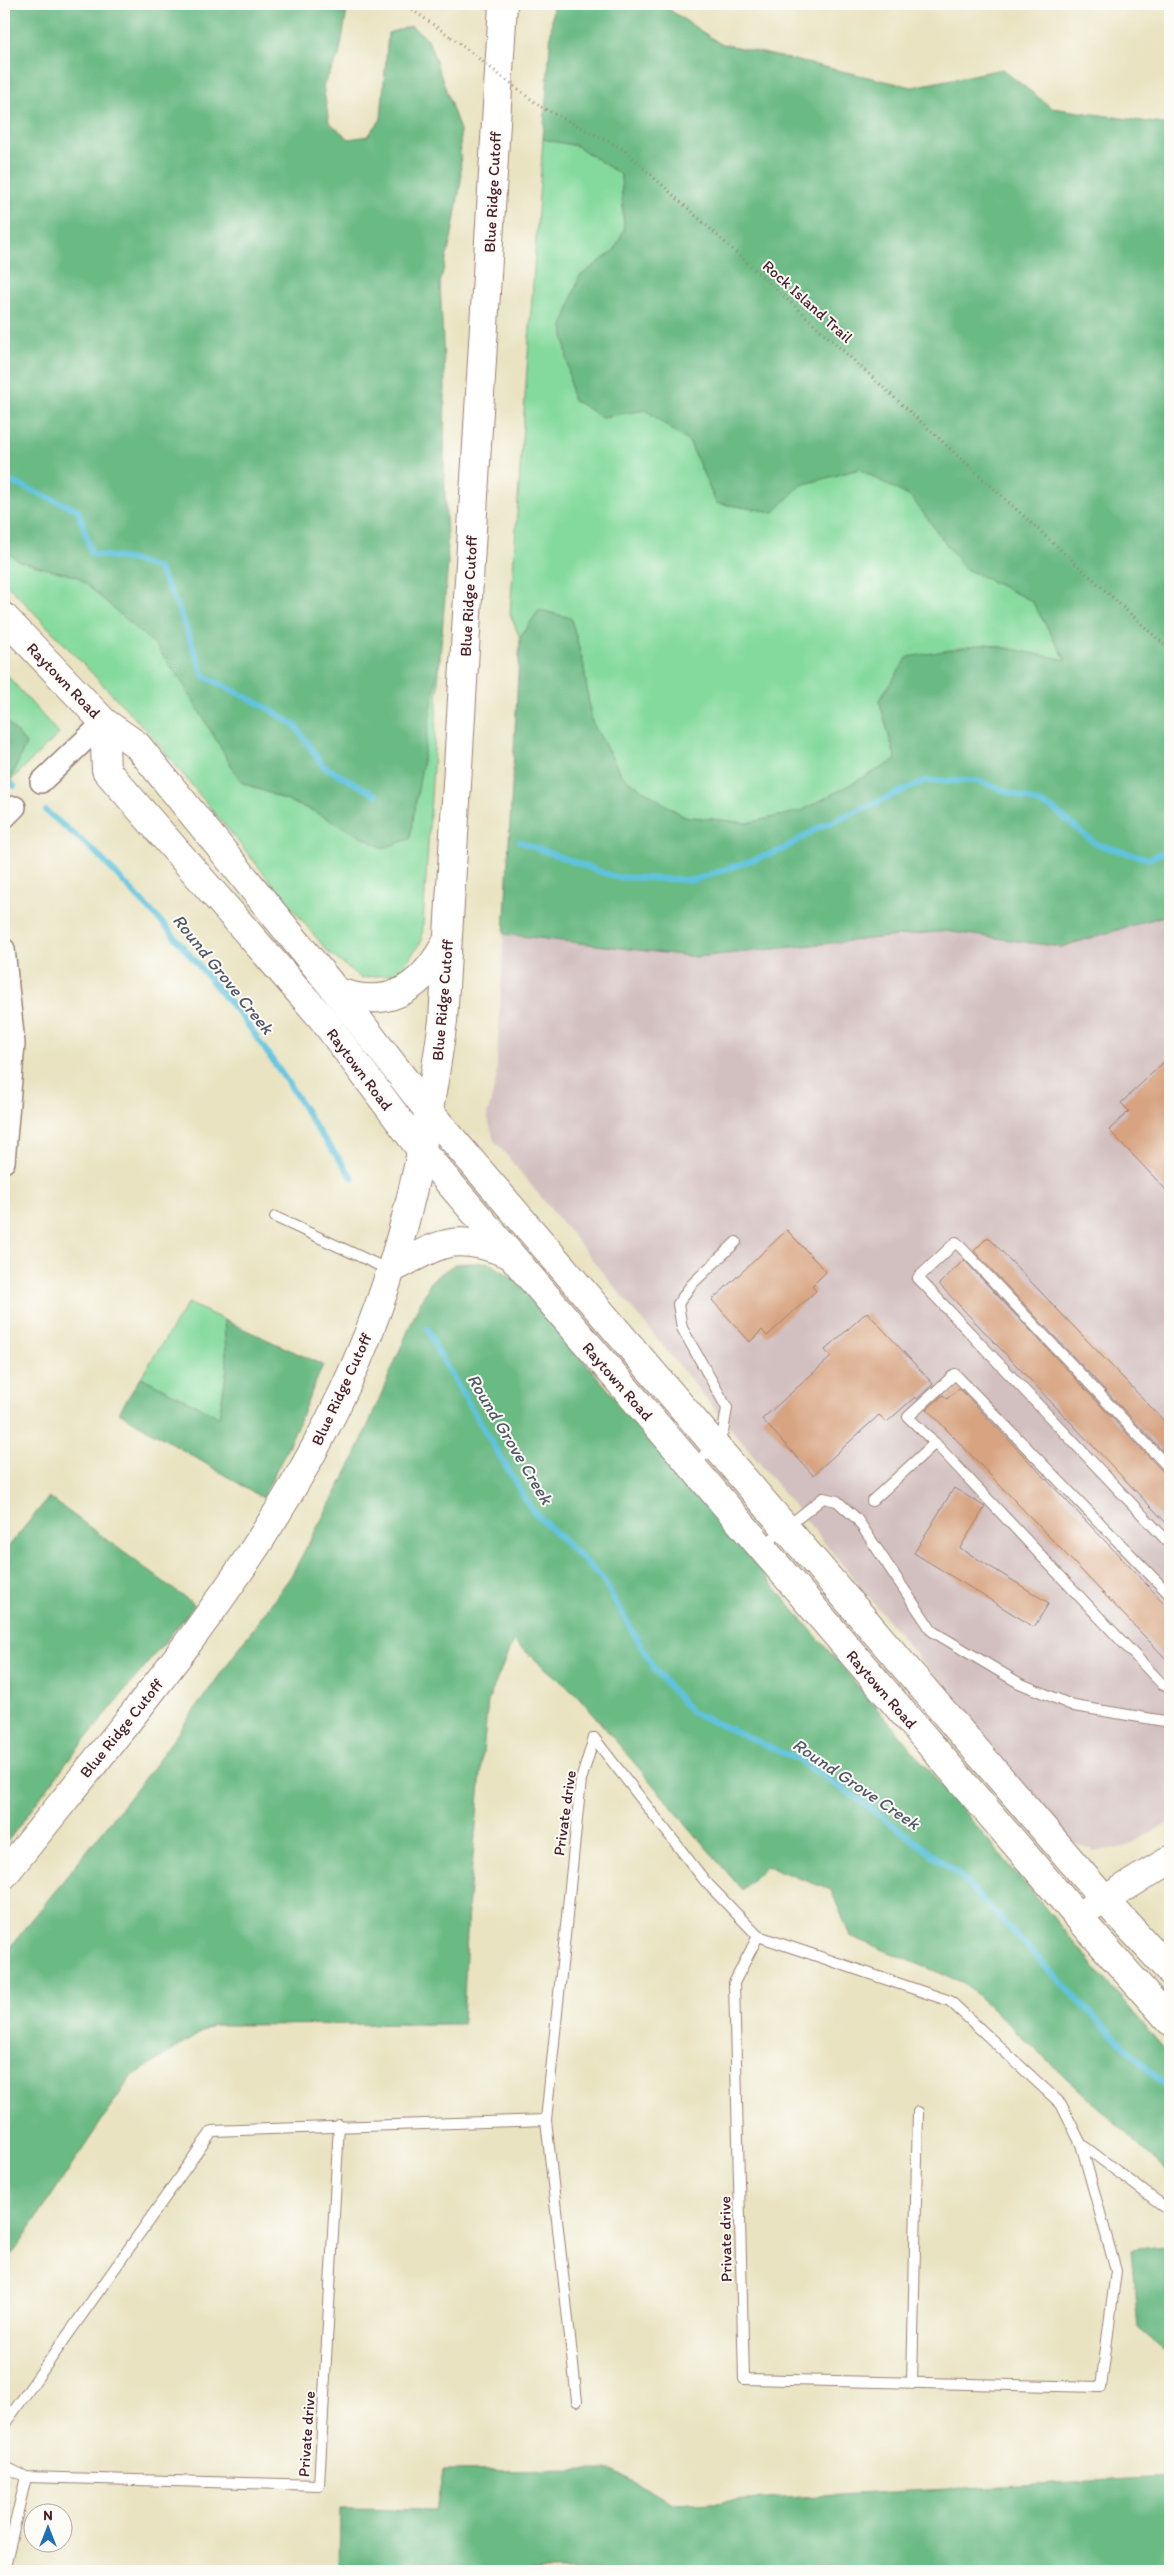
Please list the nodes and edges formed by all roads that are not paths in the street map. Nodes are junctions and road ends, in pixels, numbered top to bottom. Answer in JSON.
{"nodes":[{"id":1,"x":504,"y":4,"type":"edge"},
{"id":2,"x":4,"y":617,"type":"edge"},
{"id":3,"x":104,"y":722,"type":"junction"},
{"id":4,"x":41,"y":782,"type":"dead end"},
{"id":5,"x":447,"y":942,"type":"junction"},
{"id":6,"x":4,"y":949,"type":"edge"},
{"id":7,"x":336,"y":991,"type":"junction"},
{"id":8,"x":430,"y":1112,"type":"junction"},
{"id":9,"x":422,"y":1151,"type":"junction"},
{"id":10,"x":4,"y":1162,"type":"edge"},
{"id":11,"x":275,"y":1216,"type":"dead end"},
{"id":12,"x":736,"y":1242,"type":"dead end"},
{"id":13,"x":509,"y":1254,"type":"junction"},
{"id":14,"x":390,"y":1270,"type":"junction"},
{"id":15,"x":713,"y":1444,"type":"junction"},
{"id":16,"x":935,"y":1444,"type":"junction"},
{"id":17,"x":693,"y":1468,"type":"junction"},
{"id":18,"x":1170,"y":1469,"type":"edge"},
{"id":19,"x":872,"y":1501,"type":"dead end"},
{"id":20,"x":785,"y":1528,"type":"junction"},
{"id":21,"x":1170,"y":1544,"type":"edge"},
{"id":22,"x":761,"y":1548,"type":"junction"},
{"id":23,"x":1170,"y":1595,"type":"edge"},
{"id":24,"x":1170,"y":1688,"type":"edge"},
{"id":25,"x":1170,"y":1722,"type":"edge"},
{"id":26,"x":1170,"y":1860,"type":"edge"},
{"id":27,"x":4,"y":1875,"type":"edge"},
{"id":28,"x":1103,"y":1898,"type":"junction"},
{"id":29,"x":1078,"y":1917,"type":"junction"},
{"id":30,"x":758,"y":1936,"type":"junction"},
{"id":31,"x":1170,"y":1971,"type":"edge"},
{"id":32,"x":1170,"y":2021,"type":"edge"},
{"id":33,"x":918,"y":2112,"type":"dead end"},
{"id":34,"x":546,"y":2120,"type":"junction"},
{"id":35,"x":339,"y":2125,"type":"junction"},
{"id":36,"x":1081,"y":2144,"type":"junction"},
{"id":37,"x":1170,"y":2211,"type":"edge"},
{"id":38,"x":912,"y":2384,"type":"junction"},
{"id":39,"x":576,"y":2401,"type":"dead end"},
{"id":40,"x":4,"y":2425,"type":"edge"},
{"id":41,"x":4,"y":2466,"type":"edge"},
{"id":42,"x":26,"y":2477,"type":"junction"},
{"id":43,"x":4,"y":2570,"type":"edge"}],
"edges":[{"from":1,"to":5,"type":"main road","name":"Blue Ridge Cutoff"},
{"from":2,"to":3,"type":"main road","name":"Raytown Road"},
{"from":3,"to":4,"type":"street"},
{"from":3,"to":7,"type":"main road","name":"Raytown Road"},
{"from":3,"to":9,"type":"main road","name":"Raytown Road"},
{"from":5,"to":7,"type":"main road"},
{"from":5,"to":8,"type":"main road","name":"Blue Ridge Cutoff"},
{"from":6,"to":10,"type":"street"},
{"from":7,"to":8,"type":"main road","name":"Raytown Road"},
{"from":8,"to":9,"type":"main road","name":"Blue Ridge Cutoff"},
{"from":8,"to":15,"type":"main road","name":"Raytown Road"},
{"from":9,"to":13,"type":"main road","name":"Raytown Road"},
{"from":9,"to":14,"type":"main road","name":"Blue Ridge Cutoff"},
{"from":11,"to":14,"type":"lane"},
{"from":12,"to":15,"type":"lane"},
{"from":13,"to":14,"type":"main road"},
{"from":13,"to":17,"type":"main road","name":"Raytown Road"},
{"from":14,"to":27,"type":"main road","name":"Blue Ridge Cutoff"},
{"from":15,"to":17,"type":"lane"},
{"from":15,"to":20,"type":"main road","name":"Raytown Road"},
{"from":16,"to":19,"type":"lane"},
{"from":16,"to":23,"type":"lane"},
{"from":16,"to":24,"type":"lane"},
{"from":17,"to":22,"type":"main road","name":"Raytown Road"},
{"from":18,"to":21,"type":"lane"},
{"from":20,"to":22,"type":"lane"},
{"from":20,"to":25,"type":"lane"},
{"from":20,"to":28,"type":"main road","name":"Raytown Road"},
{"from":22,"to":29,"type":"main road","name":"Raytown Road"},
{"from":26,"to":28,"type":"main road"},
{"from":28,"to":29,"type":"main road"},
{"from":28,"to":31,"type":"main road","name":"Raytown Road"},
{"from":29,"to":32,"type":"main road","name":"Raytown Road"},
{"from":30,"to":34,"type":"lane","name":"Private drive"},
{"from":30,"to":36,"type":"lane","name":"Private drive"},
{"from":30,"to":38,"type":"lane","name":"Private drive"},
{"from":33,"to":38,"type":"lane"},
{"from":34,"to":35,"type":"lane"},
{"from":34,"to":39,"type":"lane","name":"Private drive"},
{"from":35,"to":40,"type":"lane"},
{"from":35,"to":42,"type":"lane","name":"Private drive"},
{"from":36,"to":37,"type":"lane","name":"Private drive"},
{"from":36,"to":38,"type":"lane","name":"Private drive"},
{"from":41,"to":42,"type":"lane","name":"Private drive"},
{"from":42,"to":43,"type":"lane"}]}
